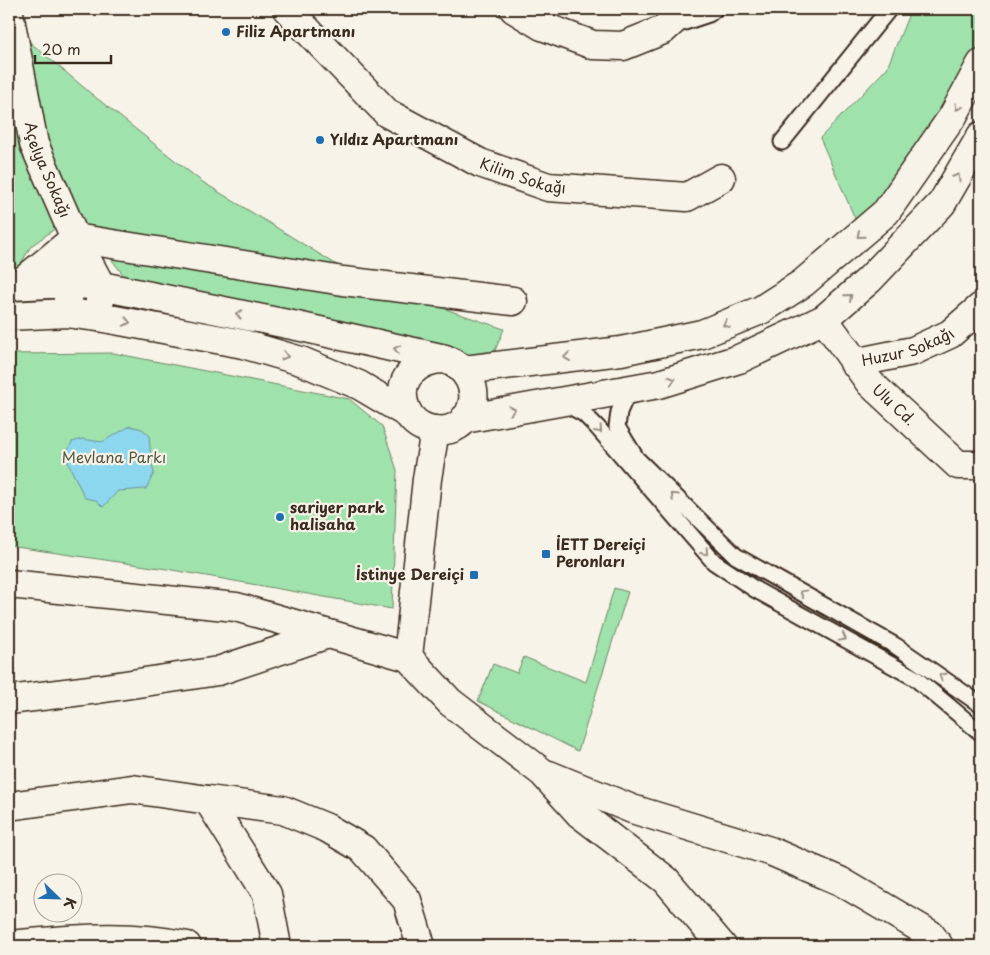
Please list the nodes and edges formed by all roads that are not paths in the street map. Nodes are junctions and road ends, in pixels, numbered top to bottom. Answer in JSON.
{"nodes":[{"id":1,"x":287,"y":9,"type":"edge"},
{"id":2,"x":514,"y":9,"type":"edge"},
{"id":3,"x":686,"y":9,"type":"edge"},
{"id":4,"x":715,"y":9,"type":"edge"},
{"id":5,"x":889,"y":9,"type":"edge"},
{"id":6,"x":9,"y":14,"type":"edge"},
{"id":7,"x":663,"y":30,"type":"junction"},
{"id":8,"x":981,"y":64,"type":"edge"},
{"id":9,"x":981,"y":136,"type":"edge"},
{"id":10,"x":782,"y":142,"type":"dead end"},
{"id":11,"x":721,"y":178,"type":"dead end"},
{"id":12,"x":75,"y":238,"type":"junction"},
{"id":13,"x":69,"y":283,"type":"junction"},
{"id":14,"x":13,"y":285,"type":"edge"},
{"id":15,"x":101,"y":286,"type":"junction"},
{"id":16,"x":513,"y":301,"type":"dead end"},
{"id":17,"x":981,"y":307,"type":"edge"},
{"id":18,"x":67,"y":313,"type":"junction"},
{"id":19,"x":9,"y":316,"type":"edge"},
{"id":20,"x":99,"y":317,"type":"junction"},
{"id":21,"x":824,"y":319,"type":"junction"},
{"id":22,"x":854,"y":363,"type":"junction"},
{"id":23,"x":454,"y":365,"type":"junction"},
{"id":24,"x":629,"y":389,"type":"junction"},
{"id":25,"x":560,"y":401,"type":"junction"},
{"id":26,"x":408,"y":414,"type":"junction"},
{"id":27,"x":464,"y":419,"type":"junction"},
{"id":28,"x":435,"y":430,"type":"junction"},
{"id":29,"x":981,"y":465,"type":"edge"},
{"id":30,"x":9,"y":584,"type":"edge"},
{"id":31,"x":328,"y":634,"type":"junction"},
{"id":32,"x":408,"y":657,"type":"junction"},
{"id":33,"x":9,"y":700,"type":"edge"},
{"id":34,"x":981,"y":705,"type":"edge"},
{"id":35,"x":981,"y":733,"type":"edge"},
{"id":36,"x":543,"y":773,"type":"junction"},
{"id":37,"x":208,"y":800,"type":"junction"},
{"id":38,"x":9,"y":806,"type":"edge"},
{"id":39,"x":9,"y":945,"type":"edge"},
{"id":40,"x":187,"y":946,"type":"edge"},
{"id":41,"x":277,"y":946,"type":"edge"},
{"id":42,"x":421,"y":946,"type":"edge"},
{"id":43,"x":722,"y":946,"type":"edge"},
{"id":44,"x":939,"y":946,"type":"edge"}],
"edges":[{"from":1,"to":11,"type":"street","name":"Kilim Sokağı"},
{"from":2,"to":7,"type":"street"},
{"from":3,"to":7,"type":"street"},
{"from":4,"to":7,"type":"lane"},
{"from":5,"to":10,"type":"lane"},
{"from":6,"to":12,"type":"street","name":"Açelya Sokağı"},
{"from":8,"to":23,"type":"street","one_way":true},
{"from":21,"to":9,"type":"street","one_way":true},
{"from":12,"to":13,"type":"street"},
{"from":12,"to":14,"type":"street"},
{"from":12,"to":15,"type":"street","name":"Açelya Sokağı"},
{"from":12,"to":16,"type":"street"},
{"from":13,"to":14,"type":"street"},
{"from":13,"to":15,"type":"street"},
{"from":13,"to":18,"type":"street"},
{"from":15,"to":20,"type":"street"},
{"from":23,"to":15,"type":"street","one_way":true},
{"from":17,"to":22,"type":"street","name":"Huzur Sokağı"},
{"from":18,"to":19,"type":"street"},
{"from":18,"to":20,"type":"street"},
{"from":20,"to":26,"type":"street","one_way":true},
{"from":21,"to":22,"type":"street","name":"Ulu Cd."},
{"from":24,"to":21,"type":"street","one_way":true},
{"from":22,"to":29,"type":"street","name":"Ulu Cd."},
{"from":23,"to":26,"type":"street"},
{"from":23,"to":27,"type":"street"},
{"from":24,"to":25,"type":"street"},
{"from":34,"to":24,"type":"lane","one_way":true},
{"from":27,"to":25,"type":"street","one_way":true},
{"from":25,"to":35,"type":"lane","one_way":true},
{"from":26,"to":28,"type":"street"},
{"from":27,"to":28,"type":"street"},
{"from":28,"to":32,"type":"street"},
{"from":30,"to":31,"type":"street"},
{"from":31,"to":32,"type":"street"},
{"from":31,"to":33,"type":"street"},
{"from":32,"to":36,"type":"street"},
{"from":36,"to":43,"type":"street"},
{"from":36,"to":44,"type":"street"},
{"from":37,"to":38,"type":"street"},
{"from":37,"to":41,"type":"street"},
{"from":37,"to":42,"type":"street"},
{"from":39,"to":40,"type":"street"}]}
